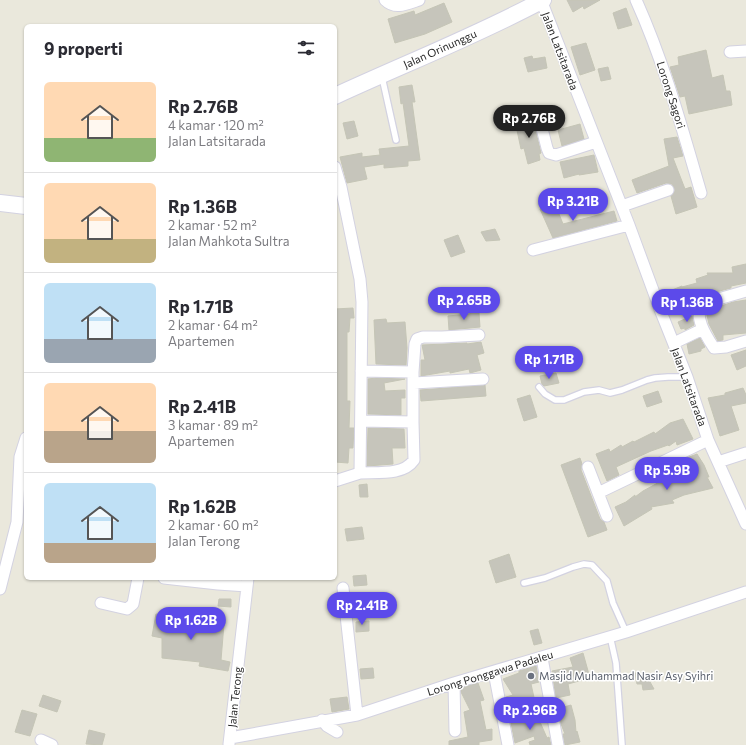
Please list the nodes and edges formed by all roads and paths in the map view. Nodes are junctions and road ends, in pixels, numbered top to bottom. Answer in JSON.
{"nodes":[{"id":1,"x":385,"y":0,"type":"edge"},
{"id":2,"x":419,"y":0,"type":"edge"},
{"id":3,"x":524,"y":0,"type":"edge"},
{"id":4,"x":542,"y":0,"type":"edge"},
{"id":5,"x":636,"y":0,"type":"edge"},
{"id":6,"x":746,"y":51,"type":"edge"},
{"id":7,"x":730,"y":52,"type":"dead end"},
{"id":8,"x":405,"y":62,"type":"junction"},
{"id":9,"x":382,"y":74,"type":"junction"},
{"id":10,"x":337,"y":86,"type":"edge"},
{"id":11,"x":337,"y":95,"type":"edge"},
{"id":12,"x":539,"y":117,"type":"dead end"},
{"id":13,"x":396,"y":140,"type":"dead end"},
{"id":14,"x":596,"y":142,"type":"junction"},
{"id":15,"x":337,"y":174,"type":"edge"},
{"id":16,"x":668,"y":190,"type":"dead end"},
{"id":17,"x":701,"y":193,"type":"dead end"},
{"id":18,"x":0,"y":195,"type":"edge"},
{"id":19,"x":24,"y":197,"type":"edge"},
{"id":20,"x":0,"y":202,"type":"edge"},
{"id":21,"x":24,"y":206,"type":"edge"},
{"id":22,"x":622,"y":206,"type":"junction"},
{"id":23,"x":629,"y":225,"type":"junction"},
{"id":24,"x":533,"y":250,"type":"dead end"},
{"id":25,"x":746,"y":291,"type":"edge"},
{"id":26,"x":703,"y":329,"type":"junction"},
{"id":27,"x":480,"y":335,"type":"dead end"},
{"id":28,"x":746,"y":341,"type":"edge"},
{"id":29,"x":674,"y":343,"type":"junction"},
{"id":30,"x":361,"y":371,"type":"junction"},
{"id":31,"x":413,"y":377,"type":"junction"},
{"id":32,"x":688,"y":378,"type":"junction"},
{"id":33,"x":483,"y":379,"type":"dead end"},
{"id":34,"x":539,"y":387,"type":"dead end"},
{"id":35,"x":361,"y":421,"type":"junction"},
{"id":36,"x":413,"y":422,"type":"junction"},
{"id":37,"x":708,"y":440,"type":"junction"},
{"id":38,"x":24,"y":444,"type":"edge"},
{"id":39,"x":746,"y":453,"type":"edge"},
{"id":40,"x":718,"y":462,"type":"junction"},
{"id":41,"x":588,"y":467,"type":"dead end"},
{"id":42,"x":360,"y":473,"type":"junction"},
{"id":43,"x":337,"y":480,"type":"edge"},
{"id":44,"x":598,"y":493,"type":"junction"},
{"id":45,"x":607,"y":516,"type":"dead end"},
{"id":46,"x":746,"y":524,"type":"edge"},
{"id":47,"x":138,"y":580,"type":"edge"},
{"id":48,"x":182,"y":580,"type":"edge"},
{"id":49,"x":248,"y":582,"type":"edge"},
{"id":50,"x":524,"y":582,"type":"dead end"},
{"id":51,"x":0,"y":588,"type":"edge"},
{"id":52,"x":344,"y":588,"type":"dead end"},
{"id":53,"x":746,"y":592,"type":"edge"},
{"id":54,"x":101,"y":603,"type":"dead end"},
{"id":55,"x":626,"y":632,"type":"junction"},
{"id":56,"x":610,"y":636,"type":"junction"},
{"id":57,"x":542,"y":658,"type":"junction"},
{"id":58,"x":494,"y":672,"type":"junction"},
{"id":59,"x":454,"y":683,"type":"junction"},
{"id":60,"x":357,"y":714,"type":"junction"},
{"id":61,"x":322,"y":720,"type":"junction"},
{"id":62,"x":455,"y":731,"type":"dead end"},
{"id":63,"x":337,"y":732,"type":"dead end"},
{"id":64,"x":41,"y":740,"type":"dead end"},
{"id":65,"x":230,"y":742,"type":"edge"},
{"id":66,"x":52,"y":745,"type":"edge"},
{"id":67,"x":508,"y":745,"type":"edge"},
{"id":68,"x":558,"y":745,"type":"edge"},
{"id":69,"x":622,"y":745,"type":"edge"}],
"edges":[{"from":1,"to":2,"type":"street"},
{"from":3,"to":8,"type":"street","name":"Jalan Orinunggu"},
{"from":4,"to":8,"type":"street","name":"Jalan Orinunggu"},
{"from":4,"to":14,"type":"street","name":"Jalan Latsitarada"},
{"from":5,"to":17,"type":"street","name":"Lorong Sagori"},
{"from":6,"to":7,"type":"street"},
{"from":8,"to":9,"type":"street","name":"Jalan Orinunggu"},
{"from":8,"to":10,"type":"street","name":"Jalan Orinunggu"},
{"from":9,"to":11,"type":"street","name":"Jalan Orinunggu"},
{"from":9,"to":13,"type":"lane"},
{"from":12,"to":14,"type":"street"},
{"from":14,"to":22,"type":"street","name":"Jalan Latsitarada"},
{"from":15,"to":30,"type":"street"},
{"from":16,"to":22,"type":"street"},
{"from":18,"to":19,"type":"street"},
{"from":20,"to":21,"type":"street"},
{"from":22,"to":23,"type":"street","name":"Jalan Latsitarada"},
{"from":23,"to":24,"type":"street"},
{"from":23,"to":29,"type":"street","name":"Jalan Latsitarada"},
{"from":25,"to":26,"type":"street"},
{"from":26,"to":28,"type":"street"},
{"from":26,"to":29,"type":"street"},
{"from":27,"to":31,"type":"street"},
{"from":29,"to":32,"type":"street","name":"Jalan Latsitarada"},
{"from":30,"to":31,"type":"street"},
{"from":30,"to":35,"type":"street"},
{"from":31,"to":33,"type":"street"},
{"from":31,"to":36,"type":"street"},
{"from":32,"to":34,"type":"lane"},
{"from":32,"to":37,"type":"street","name":"Jalan Latsitarada"},
{"from":35,"to":36,"type":"street"},
{"from":35,"to":42,"type":"street"},
{"from":36,"to":42,"type":"street"},
{"from":37,"to":40,"type":"street","name":"Jalan Latsitarada"},
{"from":37,"to":44,"type":"street"},
{"from":38,"to":51,"type":"street"},
{"from":39,"to":40,"type":"street"},
{"from":40,"to":46,"type":"street","name":"Jalan Latsitarada"},
{"from":41,"to":44,"type":"street"},
{"from":42,"to":43,"type":"street"},
{"from":44,"to":45,"type":"street"},
{"from":47,"to":54,"type":"street"},
{"from":48,"to":49,"type":"street"},
{"from":49,"to":65,"type":"street","name":"Jalan Terong"},
{"from":50,"to":55,"type":"lane"},
{"from":52,"to":60,"type":"street"},
{"from":53,"to":55,"type":"street","name":"Lorong Ponggawa Padaleu"},
{"from":55,"to":56,"type":"street","name":"Lorong Ponggawa Padaleu"},
{"from":56,"to":57,"type":"street","name":"Lorong Ponggawa Padaleu"},
{"from":56,"to":69,"type":"lane"},
{"from":57,"to":58,"type":"street","name":"Lorong Ponggawa Padaleu"},
{"from":57,"to":68,"type":"street"},
{"from":58,"to":59,"type":"street","name":"Lorong Ponggawa Padaleu"},
{"from":58,"to":67,"type":"street"},
{"from":59,"to":60,"type":"street","name":"Lorong Ponggawa Padaleu"},
{"from":59,"to":62,"type":"street"},
{"from":60,"to":61,"type":"street","name":"Lorong Ponggawa Padaleu"},
{"from":61,"to":63,"type":"street"},
{"from":61,"to":65,"type":"street","name":"Lorong Ponggawa Padaleu"},
{"from":64,"to":66,"type":"street"}]}
